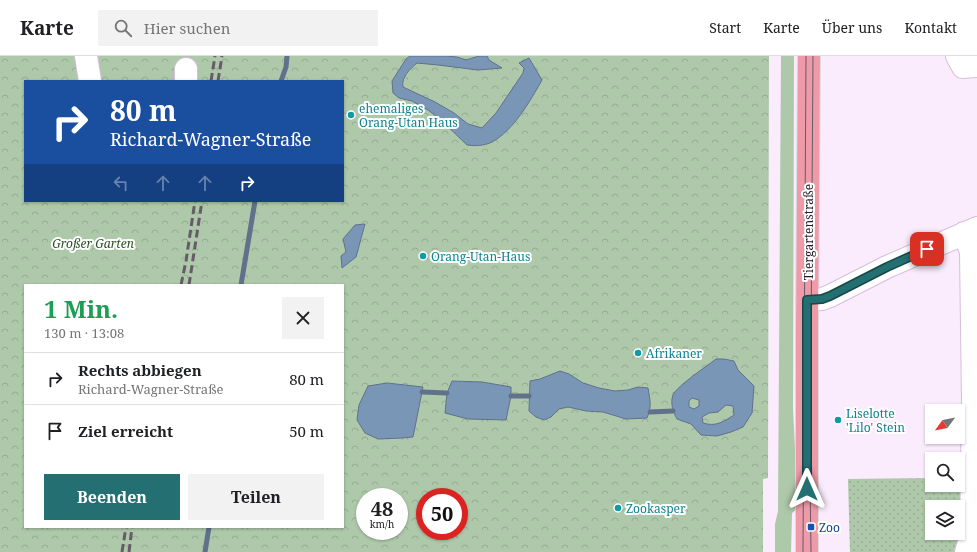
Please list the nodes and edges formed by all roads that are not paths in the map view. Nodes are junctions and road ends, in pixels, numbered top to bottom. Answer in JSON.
{"nodes":[{"id":1,"x":86,"y":56,"type":"edge"},
{"id":2,"x":809,"y":56,"type":"edge"},
{"id":3,"x":957,"y":56,"type":"edge"},
{"id":4,"x":977,"y":66,"type":"edge"},
{"id":5,"x":90,"y":80,"type":"edge"},
{"id":6,"x":970,"y":231,"type":"edge"},
{"id":7,"x":807,"y":300,"type":"junction"},
{"id":8,"x":807,"y":552,"type":"edge"},
{"id":9,"x":966,"y":552,"type":"edge"}],
"edges":[{"from":1,"to":5,"type":"street"},
{"from":2,"to":7,"type":"main road","name":"Tiergartenstraße"},
{"from":3,"to":4,"type":"street"},
{"from":6,"to":7,"type":"street"},
{"from":6,"to":9,"type":"street"},
{"from":7,"to":8,"type":"main road","name":"Tiergartenstraße"}]}
